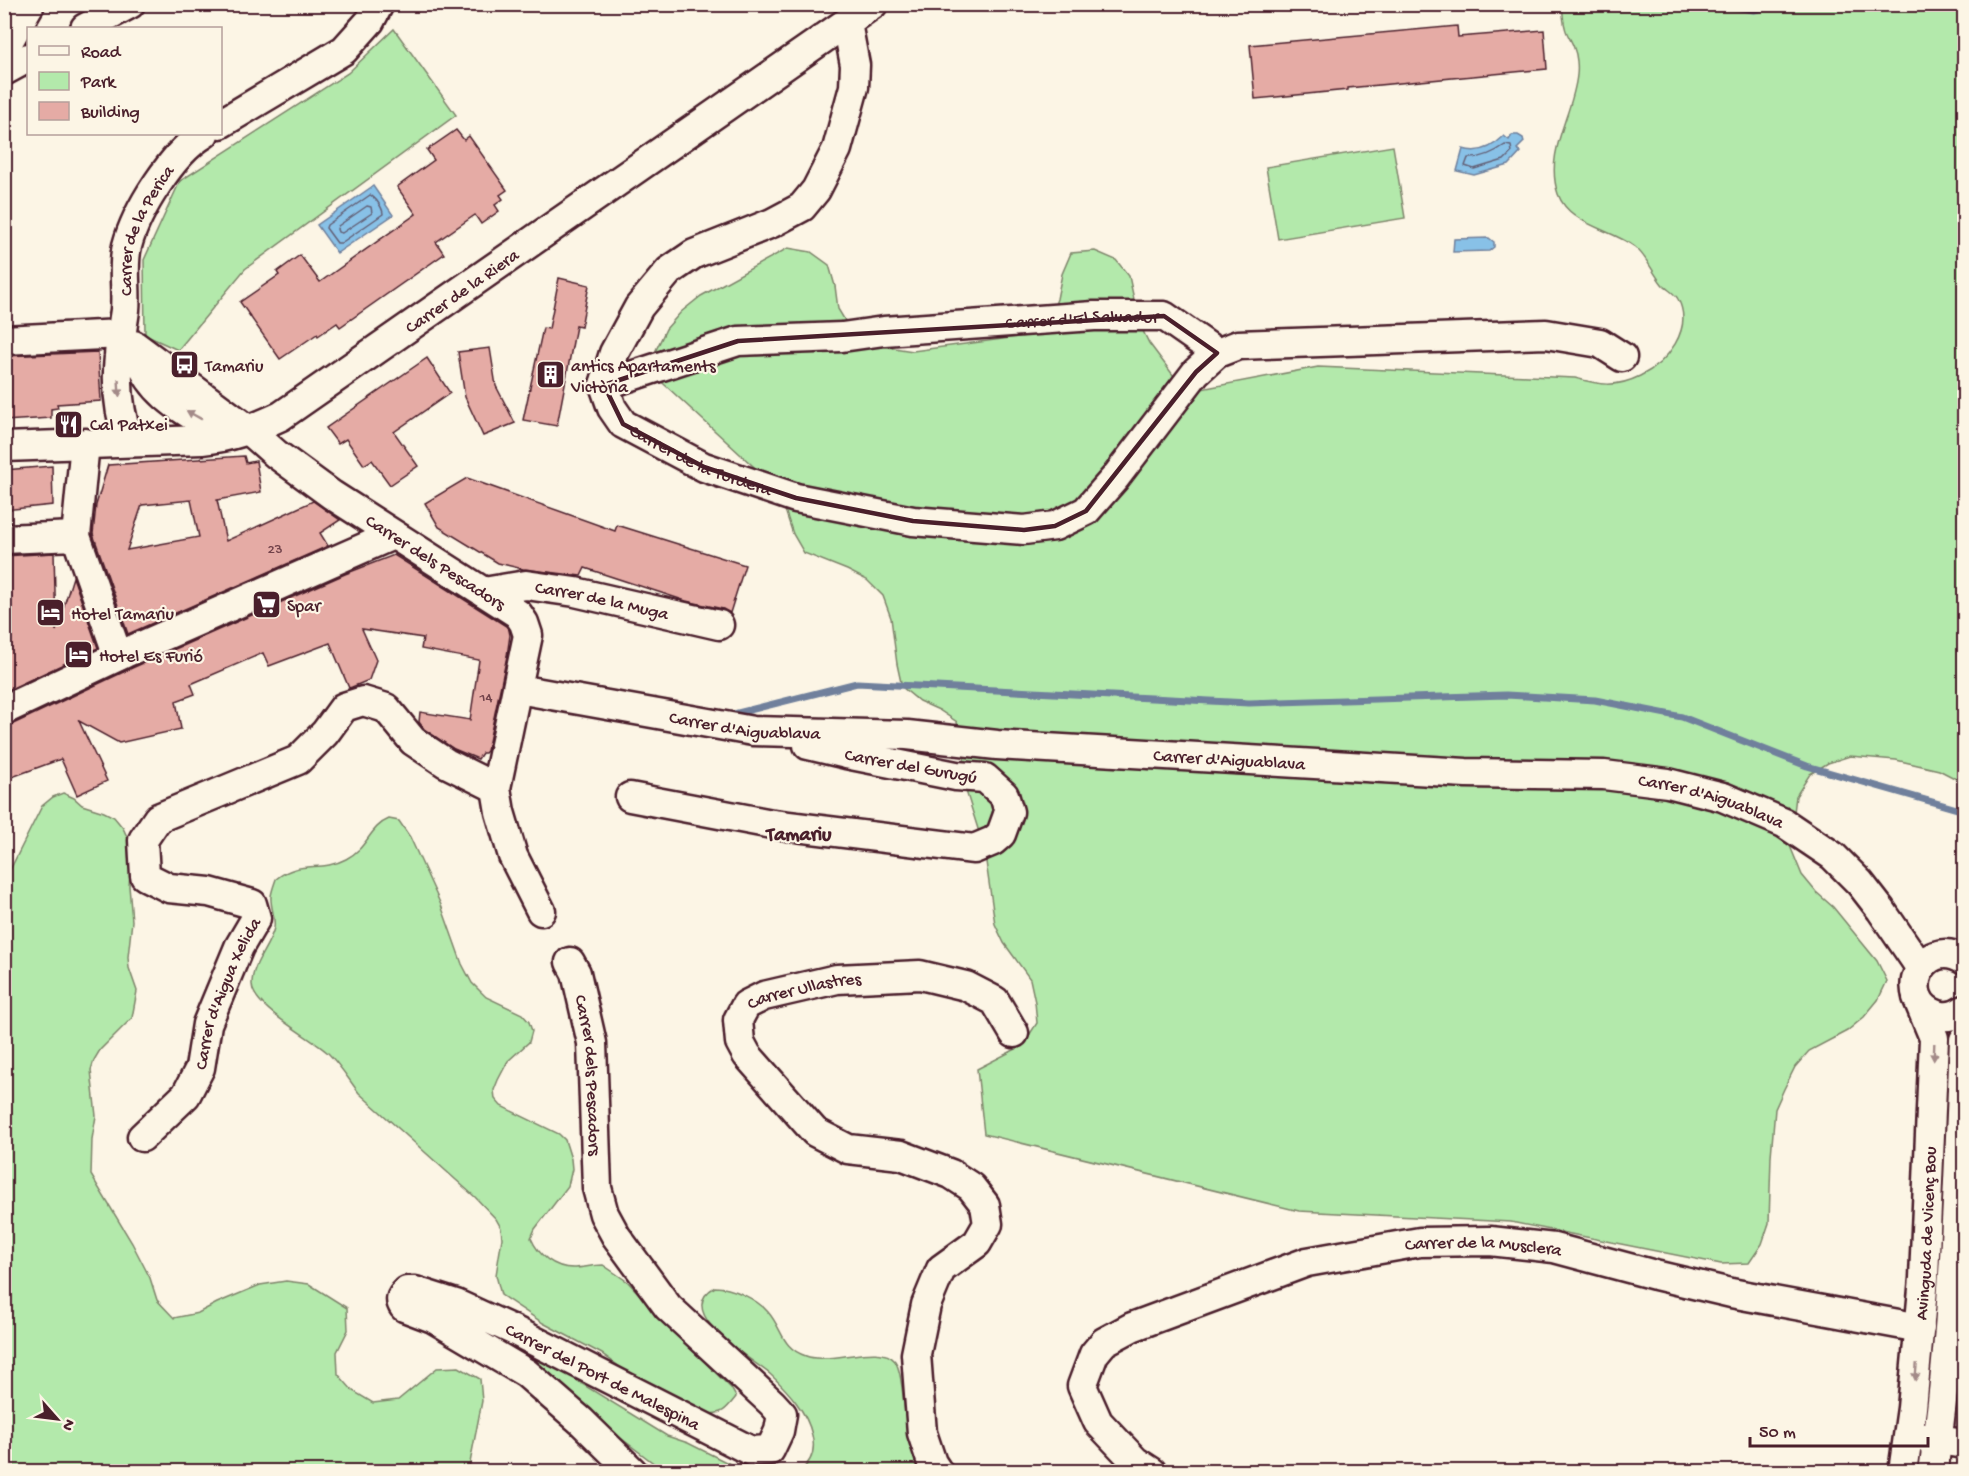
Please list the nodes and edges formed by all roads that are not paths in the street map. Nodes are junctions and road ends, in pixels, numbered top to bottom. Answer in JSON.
{"nodes":[{"id":1,"x":30,"y":4,"type":"edge"},
{"id":2,"x":130,"y":4,"type":"edge"},
{"id":3,"x":379,"y":4,"type":"edge"},
{"id":4,"x":873,"y":4,"type":"edge"},
{"id":5,"x":847,"y":23,"type":"junction"},
{"id":6,"x":87,"y":27,"type":"edge"},
{"id":7,"x":4,"y":49,"type":"edge"},
{"id":8,"x":27,"y":59,"type":"edge"},
{"id":9,"x":4,"y":71,"type":"edge"},
{"id":10,"x":222,"y":123,"type":"edge"},
{"id":11,"x":203,"y":135,"type":"edge"},
{"id":12,"x":127,"y":329,"type":"junction"},
{"id":13,"x":4,"y":340,"type":"edge"},
{"id":14,"x":1217,"y":352,"type":"junction"},
{"id":15,"x":1622,"y":357,"type":"dead end"},
{"id":16,"x":604,"y":385,"type":"junction"},
{"id":17,"x":249,"y":430,"type":"junction"},
{"id":18,"x":129,"y":442,"type":"junction"},
{"id":19,"x":85,"y":444,"type":"junction"},
{"id":20,"x":4,"y":447,"type":"edge"},
{"id":21,"x":393,"y":535,"type":"junction"},
{"id":22,"x":76,"y":536,"type":"junction"},
{"id":23,"x":4,"y":539,"type":"edge"},
{"id":24,"x":484,"y":592,"type":"junction"},
{"id":25,"x":719,"y":625,"type":"dead end"},
{"id":26,"x":118,"y":657,"type":"junction"},
{"id":27,"x":518,"y":689,"type":"junction"},
{"id":28,"x":4,"y":710,"type":"edge"},
{"id":29,"x":753,"y":731,"type":"junction"},
{"id":30,"x":496,"y":788,"type":"junction"},
{"id":31,"x":630,"y":797,"type":"dead end"},
{"id":32,"x":541,"y":911,"type":"dead end"},
{"id":33,"x":1943,"y":960,"type":"edge"},
{"id":34,"x":570,"y":962,"type":"dead end"},
{"id":35,"x":1917,"y":997,"type":"junction"},
{"id":36,"x":1965,"y":1010,"type":"edge"},
{"id":37,"x":1014,"y":1033,"type":"dead end"},
{"id":38,"x":1965,"y":1040,"type":"edge"},
{"id":39,"x":142,"y":1137,"type":"dead end"},
{"id":40,"x":597,"y":1188,"type":"joint"},
{"id":41,"x":1920,"y":1328,"type":"junction"},
{"id":42,"x":1908,"y":1436,"type":"junction"},
{"id":43,"x":1951,"y":1441,"type":"edge"},
{"id":44,"x":633,"y":1472,"type":"edge"},
{"id":45,"x":938,"y":1472,"type":"edge"},
{"id":46,"x":1152,"y":1472,"type":"edge"},
{"id":47,"x":1903,"y":1472,"type":"edge"},
{"id":48,"x":1934,"y":1472,"type":"edge"}],
"edges":[{"from":1,"to":7,"type":"street"},
{"from":2,"to":6,"type":"street"},
{"from":3,"to":10,"type":"street"},
{"from":4,"to":5,"type":"street","name":"Carrer de la Riera"},
{"from":5,"to":16,"type":"street"},
{"from":5,"to":17,"type":"street","name":"Carrer de la Riera"},
{"from":8,"to":9,"type":"street"},
{"from":11,"to":12,"type":"street","name":"Carrer de la Perica"},
{"from":12,"to":13,"type":"street"},
{"from":17,"to":12,"type":"street","name":"Carrer dels Pescadors","one_way":true},
{"from":12,"to":18,"type":"street","name":"Carrer de la Perica","one_way":true},
{"from":14,"to":15,"type":"street"},
{"from":14,"to":16,"type":"street","name":"Carrer d'El Salvador"},
{"from":14,"to":16,"type":"street","name":"Carrer de la Tordera"},
{"from":17,"to":18,"type":"street","name":"Carrer de la Riera"},
{"from":17,"to":21,"type":"street","name":"Carrer dels Pescadors"},
{"from":18,"to":19,"type":"street","name":"Carrer de la Riera"},
{"from":19,"to":20,"type":"street","name":"Carrer de la Riera"},
{"from":19,"to":22,"type":"street"},
{"from":21,"to":24,"type":"street","name":"Carrer dels Pescadors"},
{"from":21,"to":26,"type":"street"},
{"from":22,"to":23,"type":"street"},
{"from":22,"to":26,"type":"street"},
{"from":24,"to":25,"type":"street","name":"Carrer de la Muga"},
{"from":24,"to":27,"type":"street","name":"Carrer dels Pescadors"},
{"from":26,"to":28,"type":"street"},
{"from":27,"to":29,"type":"street","name":"Carrer d'Aiguablava"},
{"from":27,"to":30,"type":"street","name":"Carrer dels Pescadors"},
{"from":29,"to":31,"type":"street","name":"Carrer del Gurugú"},
{"from":29,"to":33,"type":"street","name":"Carrer d'Aiguablava"},
{"from":30,"to":32,"type":"street","name":"Carrer dels Pescadors"},
{"from":30,"to":39,"type":"street","name":"Carrer d'Aigua Xelida"},
{"from":33,"to":35,"type":"street"},
{"from":34,"to":40,"type":"street","name":"Carrer dels Pescadors"},
{"from":35,"to":36,"type":"street"},
{"from":35,"to":41,"type":"street","name":"Avinguda de Vicenç Bou","one_way":true},
{"from":37,"to":45,"type":"street","name":"Carrer Ullastres"},
{"from":38,"to":43,"type":"street","name":"Avinguda de Vicenç Bou"},
{"from":40,"to":44,"type":"street","name":"Carrer del Port de Malespina"},
{"from":41,"to":42,"type":"street","name":"Avinguda de Vicenç Bou","one_way":true},
{"from":41,"to":46,"type":"street","name":"Carrer de la Musclera"},
{"from":42,"to":43,"type":"street"},
{"from":42,"to":47,"type":"street","name":"Avinguda de Vicenç Bou"},
{"from":43,"to":48,"type":"street","name":"Avinguda de Vicenç Bou"}]}
